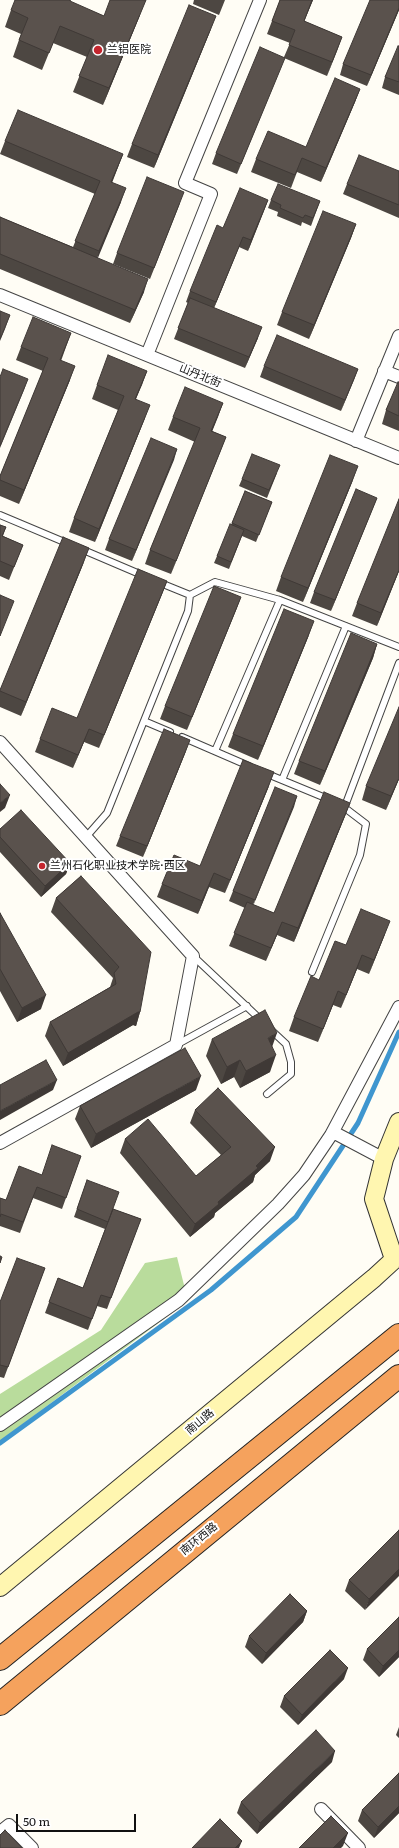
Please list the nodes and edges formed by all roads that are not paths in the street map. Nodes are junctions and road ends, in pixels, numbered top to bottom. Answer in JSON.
{"nodes":[{"id":1,"x":260,"y":0,"type":"edge"},
{"id":2,"x":0,"y":295,"type":"edge"},
{"id":3,"x":399,"y":336,"type":"edge"},
{"id":4,"x":147,"y":355,"type":"junction"},
{"id":5,"x":384,"y":371,"type":"junction"},
{"id":6,"x":399,"y":378,"type":"edge"},
{"id":7,"x":356,"y":441,"type":"junction"},
{"id":8,"x":399,"y":458,"type":"edge"},
{"id":9,"x":0,"y":516,"type":"edge"},
{"id":10,"x":146,"y":576,"type":"edge"},
{"id":11,"x":153,"y":579,"type":"edge"},
{"id":12,"x":190,"y":595,"type":"junction"},
{"id":13,"x":280,"y":600,"type":"junction"},
{"id":14,"x":346,"y":626,"type":"junction"},
{"id":15,"x":399,"y":647,"type":"edge"},
{"id":16,"x":399,"y":663,"type":"edge"},
{"id":17,"x":144,"y":721,"type":"junction"},
{"id":18,"x":0,"y":742,"type":"edge"},
{"id":19,"x":215,"y":751,"type":"junction"},
{"id":20,"x":255,"y":768,"type":"edge"},
{"id":21,"x":262,"y":771,"type":"edge"},
{"id":22,"x":282,"y":780,"type":"junction"},
{"id":23,"x":345,"y":806,"type":"junction"},
{"id":24,"x":86,"y":837,"type":"junction"},
{"id":25,"x":193,"y":956,"type":"junction"},
{"id":26,"x":312,"y":972,"type":"dead end"},
{"id":27,"x":247,"y":1006,"type":"junction"},
{"id":28,"x":399,"y":1007,"type":"edge"},
{"id":29,"x":176,"y":1045,"type":"junction"},
{"id":30,"x":267,"y":1094,"type":"dead end"},
{"id":31,"x":399,"y":1122,"type":"edge"},
{"id":32,"x":338,"y":1134,"type":"junction"},
{"id":33,"x":0,"y":1142,"type":"edge"},
{"id":34,"x":377,"y":1155,"type":"junction"},
{"id":35,"x":397,"y":1262,"type":"edge"},
{"id":36,"x":399,"y":1335,"type":"edge"},
{"id":37,"x":399,"y":1376,"type":"edge"},
{"id":38,"x":0,"y":1425,"type":"edge"},
{"id":39,"x":0,"y":1587,"type":"edge"},
{"id":40,"x":0,"y":1659,"type":"edge"},
{"id":41,"x":0,"y":1704,"type":"edge"},
{"id":42,"x":321,"y":1809,"type":"dead end"},
{"id":43,"x":0,"y":1832,"type":"edge"},
{"id":44,"x":32,"y":1848,"type":"edge"},
{"id":45,"x":359,"y":1848,"type":"edge"}],
"edges":[{"from":1,"to":4,"type":"street"},
{"from":2,"to":4,"type":"street","name":"山丹北街"},
{"from":3,"to":5,"type":"street"},
{"from":4,"to":7,"type":"street","name":"山丹北街"},
{"from":5,"to":6,"type":"street"},
{"from":5,"to":7,"type":"street"},
{"from":7,"to":8,"type":"street","name":"山丹北街"},
{"from":9,"to":10,"type":"lane"},
{"from":11,"to":12,"type":"lane"},
{"from":12,"to":13,"type":"lane"},
{"from":12,"to":17,"type":"lane"},
{"from":13,"to":14,"type":"lane"},
{"from":13,"to":19,"type":"lane"},
{"from":14,"to":15,"type":"lane"},
{"from":14,"to":22,"type":"lane"},
{"from":16,"to":23,"type":"lane"},
{"from":17,"to":19,"type":"lane"},
{"from":17,"to":24,"type":"lane"},
{"from":18,"to":24,"type":"street"},
{"from":19,"to":20,"type":"lane"},
{"from":21,"to":22,"type":"lane"},
{"from":22,"to":23,"type":"lane"},
{"from":23,"to":26,"type":"lane"},
{"from":24,"to":25,"type":"street"},
{"from":25,"to":27,"type":"lane"},
{"from":25,"to":29,"type":"street"},
{"from":27,"to":29,"type":"lane"},
{"from":27,"to":30,"type":"lane"},
{"from":28,"to":32,"type":"street"},
{"from":29,"to":33,"type":"street"},
{"from":31,"to":34,"type":"street"},
{"from":32,"to":34,"type":"street"},
{"from":32,"to":38,"type":"street"},
{"from":34,"to":35,"type":"street"},
{"from":35,"to":39,"type":"street","name":"南山路"},
{"from":36,"to":40,"type":"highway"},
{"from":37,"to":41,"type":"highway","name":"南环西路"},
{"from":42,"to":45,"type":"street"},
{"from":43,"to":44,"type":"street"}]}
